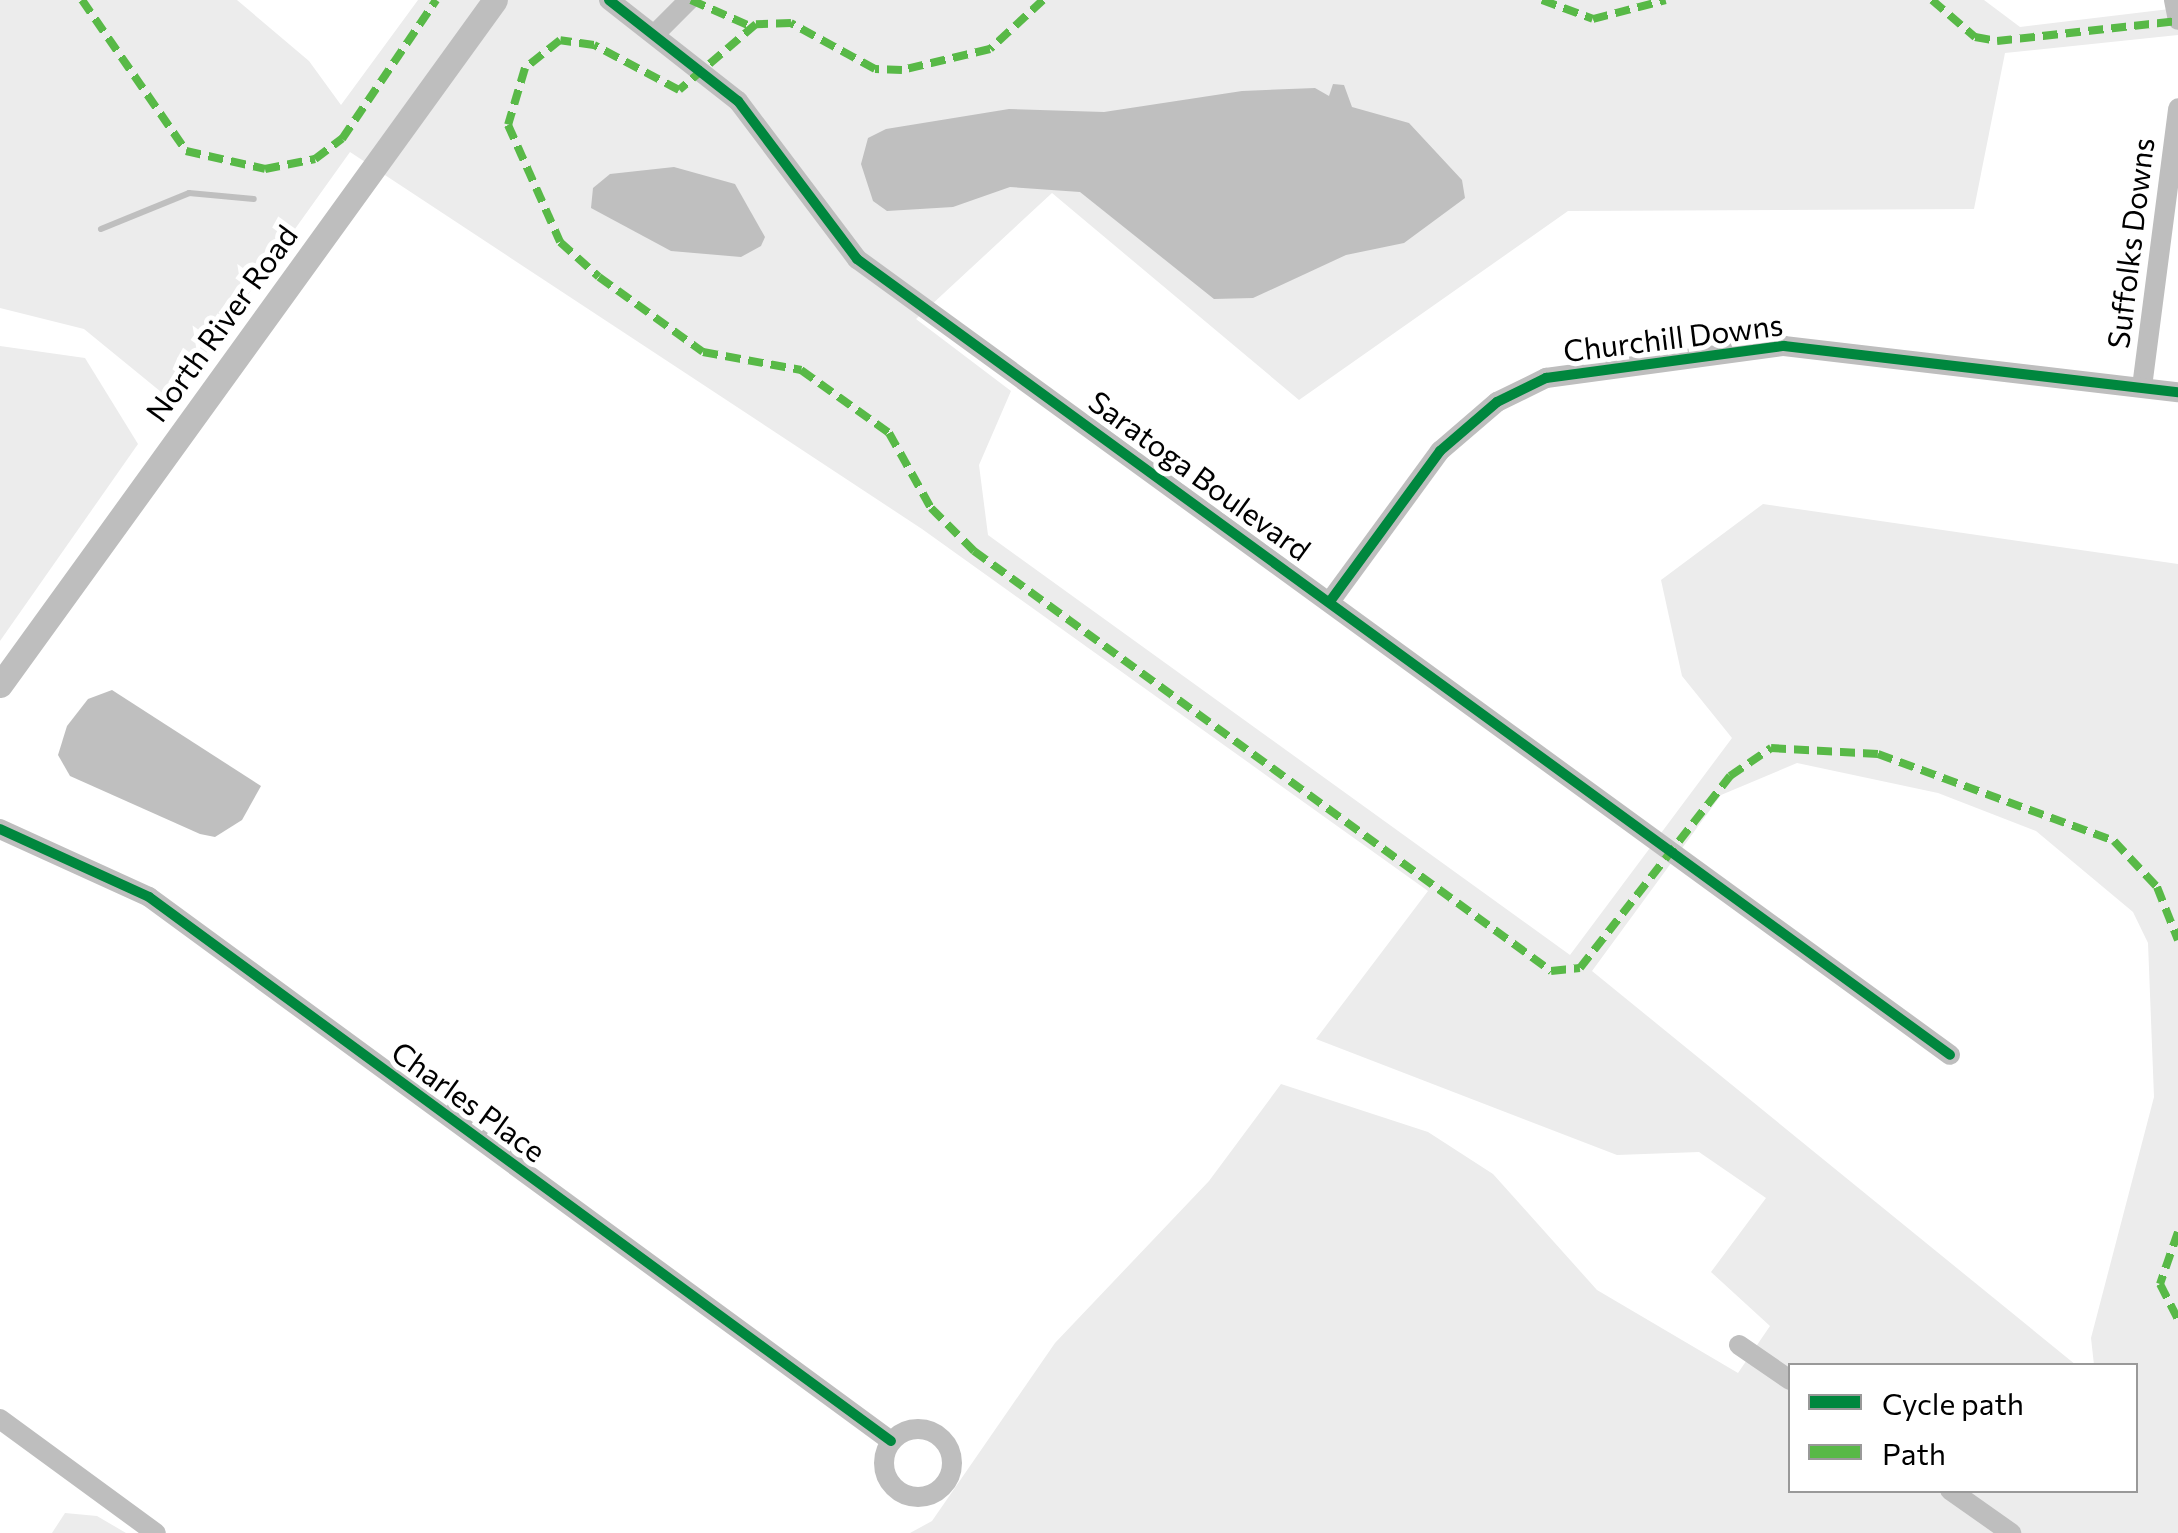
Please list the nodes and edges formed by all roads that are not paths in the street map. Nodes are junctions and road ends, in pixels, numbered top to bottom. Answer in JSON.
{"nodes":[{"id":1,"x":495,"y":0,"type":"edge"},
{"id":2,"x":610,"y":0,"type":"edge"},
{"id":3,"x":689,"y":0,"type":"edge"},
{"id":4,"x":2174,"y":0,"type":"edge"},
{"id":5,"x":2178,"y":20,"type":"edge"},
{"id":6,"x":656,"y":32,"type":"junction"},
{"id":7,"x":2178,"y":108,"type":"edge"},
{"id":8,"x":2142,"y":387,"type":"junction"},
{"id":9,"x":2178,"y":392,"type":"edge"},
{"id":10,"x":1331,"y":600,"type":"junction"},
{"id":11,"x":0,"y":685,"type":"edge"},
{"id":12,"x":0,"y":829,"type":"edge"},
{"id":13,"x":1950,"y":1055,"type":"dead end"},
{"id":14,"x":1739,"y":1345,"type":"dead end"},
{"id":15,"x":1788,"y":1379,"type":"edge"},
{"id":16,"x":0,"y":1419,"type":"edge"},
{"id":17,"x":892,"y":1441,"type":"dead end"},
{"id":18,"x":1954,"y":1493,"type":"edge"},
{"id":19,"x":156,"y":1533,"type":"edge"},
{"id":20,"x":2011,"y":1533,"type":"edge"}],
"edges":[{"from":1,"to":11,"type":"street","name":"North River Road"},
{"from":2,"to":6,"type":"street","name":"Saratoga Boulevard"},
{"from":3,"to":6,"type":"street"},
{"from":4,"to":5,"type":"street"},
{"from":6,"to":10,"type":"street","name":"Saratoga Boulevard"},
{"from":7,"to":8,"type":"street","name":"Suffolks Downs"},
{"from":8,"to":9,"type":"street","name":"Churchill Downs"},
{"from":8,"to":10,"type":"street","name":"Churchill Downs"},
{"from":10,"to":13,"type":"street","name":"Saratoga Boulevard"},
{"from":12,"to":17,"type":"street","name":"Charles Place"},
{"from":14,"to":15,"type":"street"},
{"from":16,"to":19,"type":"street"},
{"from":18,"to":20,"type":"street"}]}
